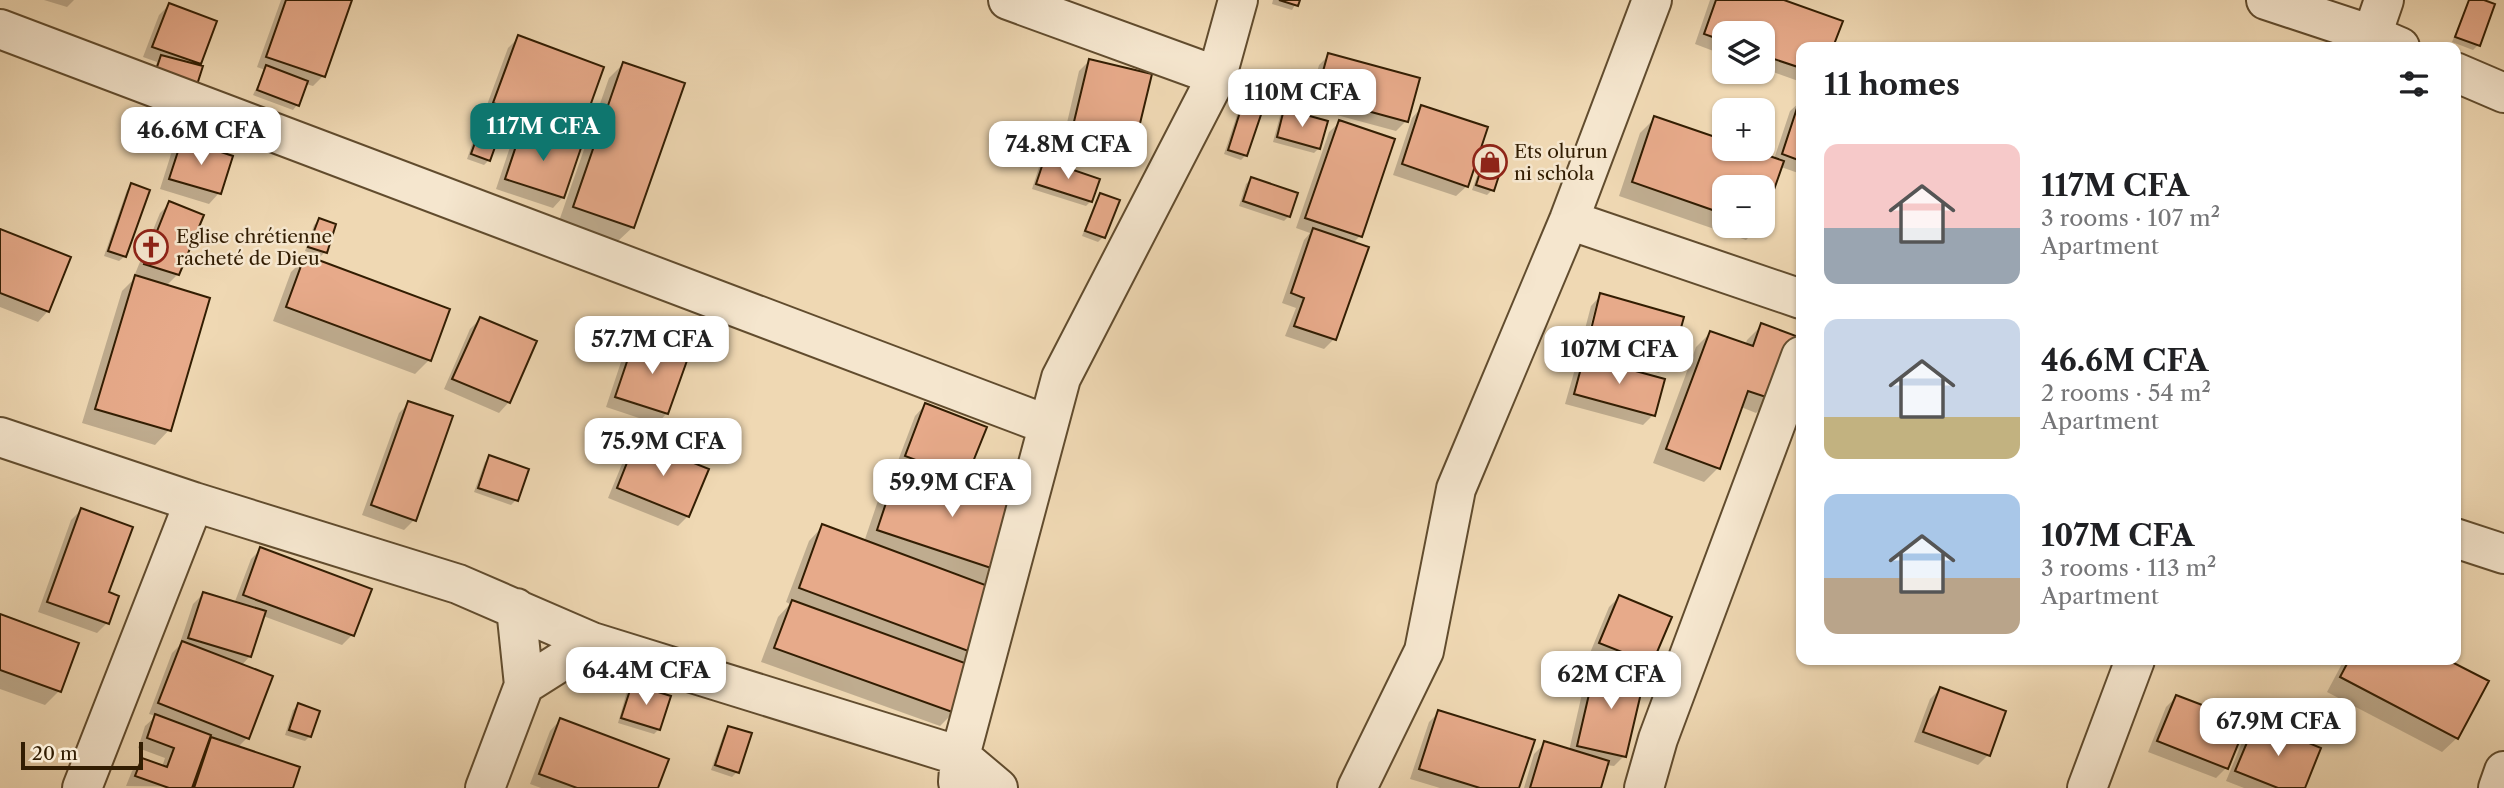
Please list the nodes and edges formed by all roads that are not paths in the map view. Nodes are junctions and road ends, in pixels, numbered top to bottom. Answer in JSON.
{"nodes":[{"id":1,"x":1008,"y":0,"type":"edge"},
{"id":2,"x":1238,"y":0,"type":"edge"},
{"id":3,"x":1652,"y":0,"type":"edge"},
{"id":4,"x":2266,"y":0,"type":"edge"},
{"id":5,"x":2386,"y":27,"type":"edge"},
{"id":6,"x":0,"y":29,"type":"edge"},
{"id":7,"x":2461,"y":75,"type":"edge"},
{"id":8,"x":1217,"y":76,"type":"junction"},
{"id":9,"x":2504,"y":93,"type":"edge"},
{"id":10,"x":1569,"y":220,"type":"junction"},
{"id":11,"x":1796,"y":297,"type":"edge"},
{"id":12,"x":1796,"y":369,"type":"edge"},
{"id":13,"x":1048,"y":425,"type":"junction"},
{"id":14,"x":0,"y":437,"type":"edge"},
{"id":15,"x":194,"y":502,"type":"junction"},
{"id":16,"x":2461,"y":540,"type":"edge"},
{"id":17,"x":2504,"y":554,"type":"edge"},
{"id":18,"x":516,"y":608,"type":"junction"},
{"id":19,"x":592,"y":642,"type":"junction"},
{"id":20,"x":2133,"y":665,"type":"edge"},
{"id":21,"x":524,"y":685,"type":"junction"},
{"id":22,"x":2504,"y":771,"type":"edge"},
{"id":23,"x":958,"y":772,"type":"edge"},
{"id":24,"x":82,"y":788,"type":"edge"},
{"id":25,"x":485,"y":788,"type":"edge"},
{"id":26,"x":998,"y":788,"type":"edge"},
{"id":27,"x":1357,"y":788,"type":"edge"},
{"id":28,"x":1644,"y":788,"type":"edge"},
{"id":29,"x":2087,"y":788,"type":"edge"},
{"id":30,"x":2498,"y":788,"type":"edge"}],
"edges":[{"from":1,"to":8,"type":"street"},
{"from":2,"to":8,"type":"street"},
{"from":3,"to":10,"type":"street"},
{"from":4,"to":5,"type":"street"},
{"from":6,"to":13,"type":"street"},
{"from":7,"to":9,"type":"street"},
{"from":8,"to":13,"type":"street"},
{"from":10,"to":11,"type":"street"},
{"from":10,"to":27,"type":"street"},
{"from":12,"to":28,"type":"street"},
{"from":13,"to":23,"type":"street"},
{"from":14,"to":15,"type":"street"},
{"from":15,"to":18,"type":"street"},
{"from":15,"to":24,"type":"street"},
{"from":16,"to":17,"type":"street"},
{"from":18,"to":19,"type":"street"},
{"from":18,"to":21,"type":"street"},
{"from":19,"to":21,"type":"street"},
{"from":19,"to":23,"type":"street"},
{"from":20,"to":29,"type":"street"},
{"from":21,"to":25,"type":"street"},
{"from":22,"to":30,"type":"street"},
{"from":23,"to":26,"type":"street"}]}
